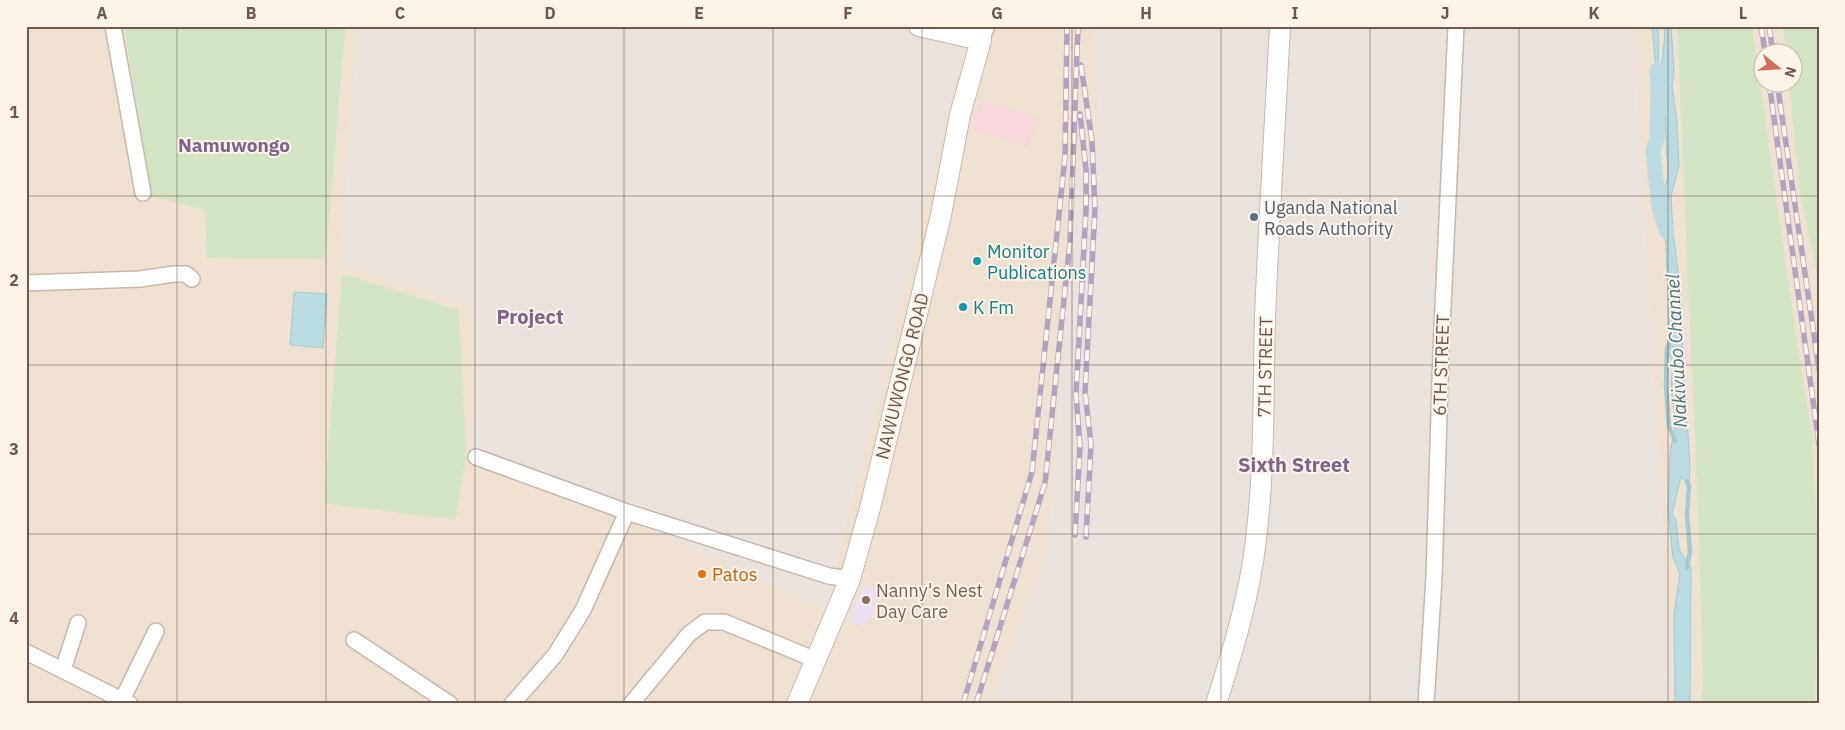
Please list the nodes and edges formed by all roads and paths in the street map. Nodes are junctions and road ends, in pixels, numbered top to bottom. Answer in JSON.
{"nodes":[{"id":1,"x":113,"y":26,"type":"edge"},
{"id":2,"x":919,"y":26,"type":"edge"},
{"id":3,"x":1280,"y":26,"type":"edge"},
{"id":4,"x":1456,"y":26,"type":"edge"},
{"id":5,"x":984,"y":33,"type":"edge"},
{"id":6,"x":143,"y":194,"type":"dead end"},
{"id":7,"x":192,"y":279,"type":"dead end"},
{"id":8,"x":26,"y":283,"type":"edge"},
{"id":9,"x":476,"y":457,"type":"dead end"},
{"id":10,"x":627,"y":512,"type":"junction"},
{"id":11,"x":850,"y":579,"type":"junction"},
{"id":12,"x":78,"y":622,"type":"dead end"},
{"id":13,"x":156,"y":631,"type":"dead end"},
{"id":14,"x":354,"y":640,"type":"dead end"},
{"id":15,"x":26,"y":652,"type":"edge"},
{"id":16,"x":816,"y":660,"type":"junction"},
{"id":17,"x":63,"y":670,"type":"junction"},
{"id":18,"x":121,"y":702,"type":"edge"},
{"id":19,"x":450,"y":704,"type":"edge"},
{"id":20,"x":512,"y":704,"type":"edge"},
{"id":21,"x":630,"y":704,"type":"edge"},
{"id":22,"x":797,"y":704,"type":"edge"},
{"id":23,"x":1216,"y":704,"type":"edge"},
{"id":24,"x":1426,"y":704,"type":"edge"}],
"edges":[{"from":1,"to":6,"type":"street"},
{"from":2,"to":5,"type":"street"},
{"from":3,"to":23,"type":"street","name":"7TH STREET"},
{"from":4,"to":24,"type":"street","name":"6TH STREET"},
{"from":5,"to":11,"type":"street","name":"NAWUWONGO ROAD"},
{"from":7,"to":8,"type":"street"},
{"from":9,"to":10,"type":"street"},
{"from":10,"to":11,"type":"street"},
{"from":10,"to":20,"type":"street"},
{"from":11,"to":16,"type":"street","name":"NAWUWONGO ROAD"},
{"from":12,"to":17,"type":"street"},
{"from":13,"to":18,"type":"street"},
{"from":14,"to":19,"type":"street"},
{"from":15,"to":17,"type":"street"},
{"from":16,"to":21,"type":"street"},
{"from":16,"to":22,"type":"street","name":"NAWUWONGO ROAD"},
{"from":17,"to":18,"type":"street"}]}
